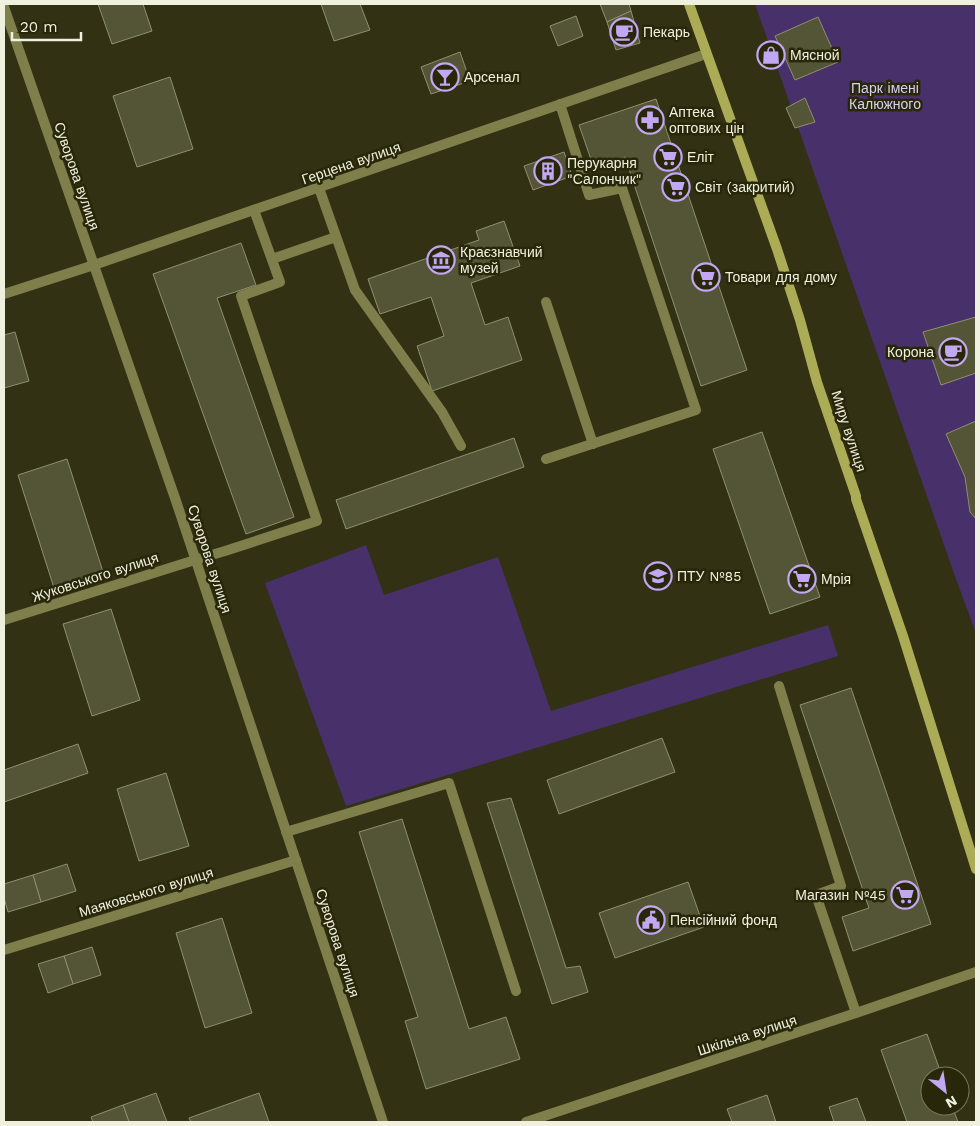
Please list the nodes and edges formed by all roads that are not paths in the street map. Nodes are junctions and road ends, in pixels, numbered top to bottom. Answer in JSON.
{"nodes":[{"id":1,"x":689,"y":4,"type":"edge"},
{"id":2,"x":4,"y":7,"type":"edge"},
{"id":3,"x":706,"y":54,"type":"junction"},
{"id":4,"x":560,"y":104,"type":"junction"},
{"id":5,"x":319,"y":188,"type":"junction"},
{"id":6,"x":254,"y":210,"type":"junction"},
{"id":7,"x":336,"y":237,"type":"junction"},
{"id":8,"x":272,"y":259,"type":"junction"},
{"id":9,"x":94,"y":265,"type":"junction"},
{"id":10,"x":4,"y":294,"type":"edge"},
{"id":11,"x":546,"y":302,"type":"dead end"},
{"id":12,"x":593,"y":444,"type":"junction"},
{"id":13,"x":461,"y":446,"type":"dead end"},
{"id":14,"x":546,"y":459,"type":"dead end"},
{"id":15,"x":195,"y":560,"type":"junction"},
{"id":16,"x":4,"y":620,"type":"edge"},
{"id":17,"x":779,"y":686,"type":"dead end"},
{"id":18,"x":286,"y":832,"type":"junction"},
{"id":19,"x":296,"y":860,"type":"junction"},
{"id":20,"x":976,"y":869,"type":"edge"},
{"id":21,"x":4,"y":950,"type":"edge"},
{"id":22,"x":976,"y":972,"type":"edge"},
{"id":23,"x":516,"y":991,"type":"dead end"},
{"id":24,"x":856,"y":1013,"type":"junction"},
{"id":25,"x":383,"y":1122,"type":"edge"},
{"id":26,"x":526,"y":1122,"type":"edge"}],
"edges":[{"from":1,"to":3,"type":"street","name":"Миру вулиця"},
{"from":2,"to":9,"type":"street","name":"Суворова вулиця"},
{"from":3,"to":4,"type":"street","name":"Герцена вулиця"},
{"from":3,"to":20,"type":"street","name":"Миру вулиця"},
{"from":4,"to":5,"type":"street","name":"Герцена вулиця"},
{"from":4,"to":12,"type":"street"},
{"from":5,"to":6,"type":"street","name":"Герцена вулиця"},
{"from":5,"to":7,"type":"street"},
{"from":6,"to":8,"type":"street"},
{"from":6,"to":9,"type":"street","name":"Герцена вулиця"},
{"from":7,"to":8,"type":"street"},
{"from":7,"to":13,"type":"street"},
{"from":8,"to":15,"type":"street","name":"Жуковського вулиця"},
{"from":9,"to":10,"type":"street","name":"Герцена вулиця"},
{"from":9,"to":15,"type":"street","name":"Суворова вулиця"},
{"from":11,"to":12,"type":"street"},
{"from":12,"to":14,"type":"street"},
{"from":15,"to":16,"type":"street","name":"Жуковського вулиця"},
{"from":15,"to":18,"type":"street","name":"Суворова вулиця"},
{"from":17,"to":24,"type":"street"},
{"from":18,"to":19,"type":"street","name":"Суворова вулиця"},
{"from":18,"to":23,"type":"street"},
{"from":19,"to":21,"type":"street","name":"Маяковського вулиця"},
{"from":19,"to":25,"type":"street","name":"Суворова вулиця"},
{"from":22,"to":24,"type":"street","name":"Шкільна вулиця"},
{"from":24,"to":26,"type":"street","name":"Шкільна вулиця"}]}
